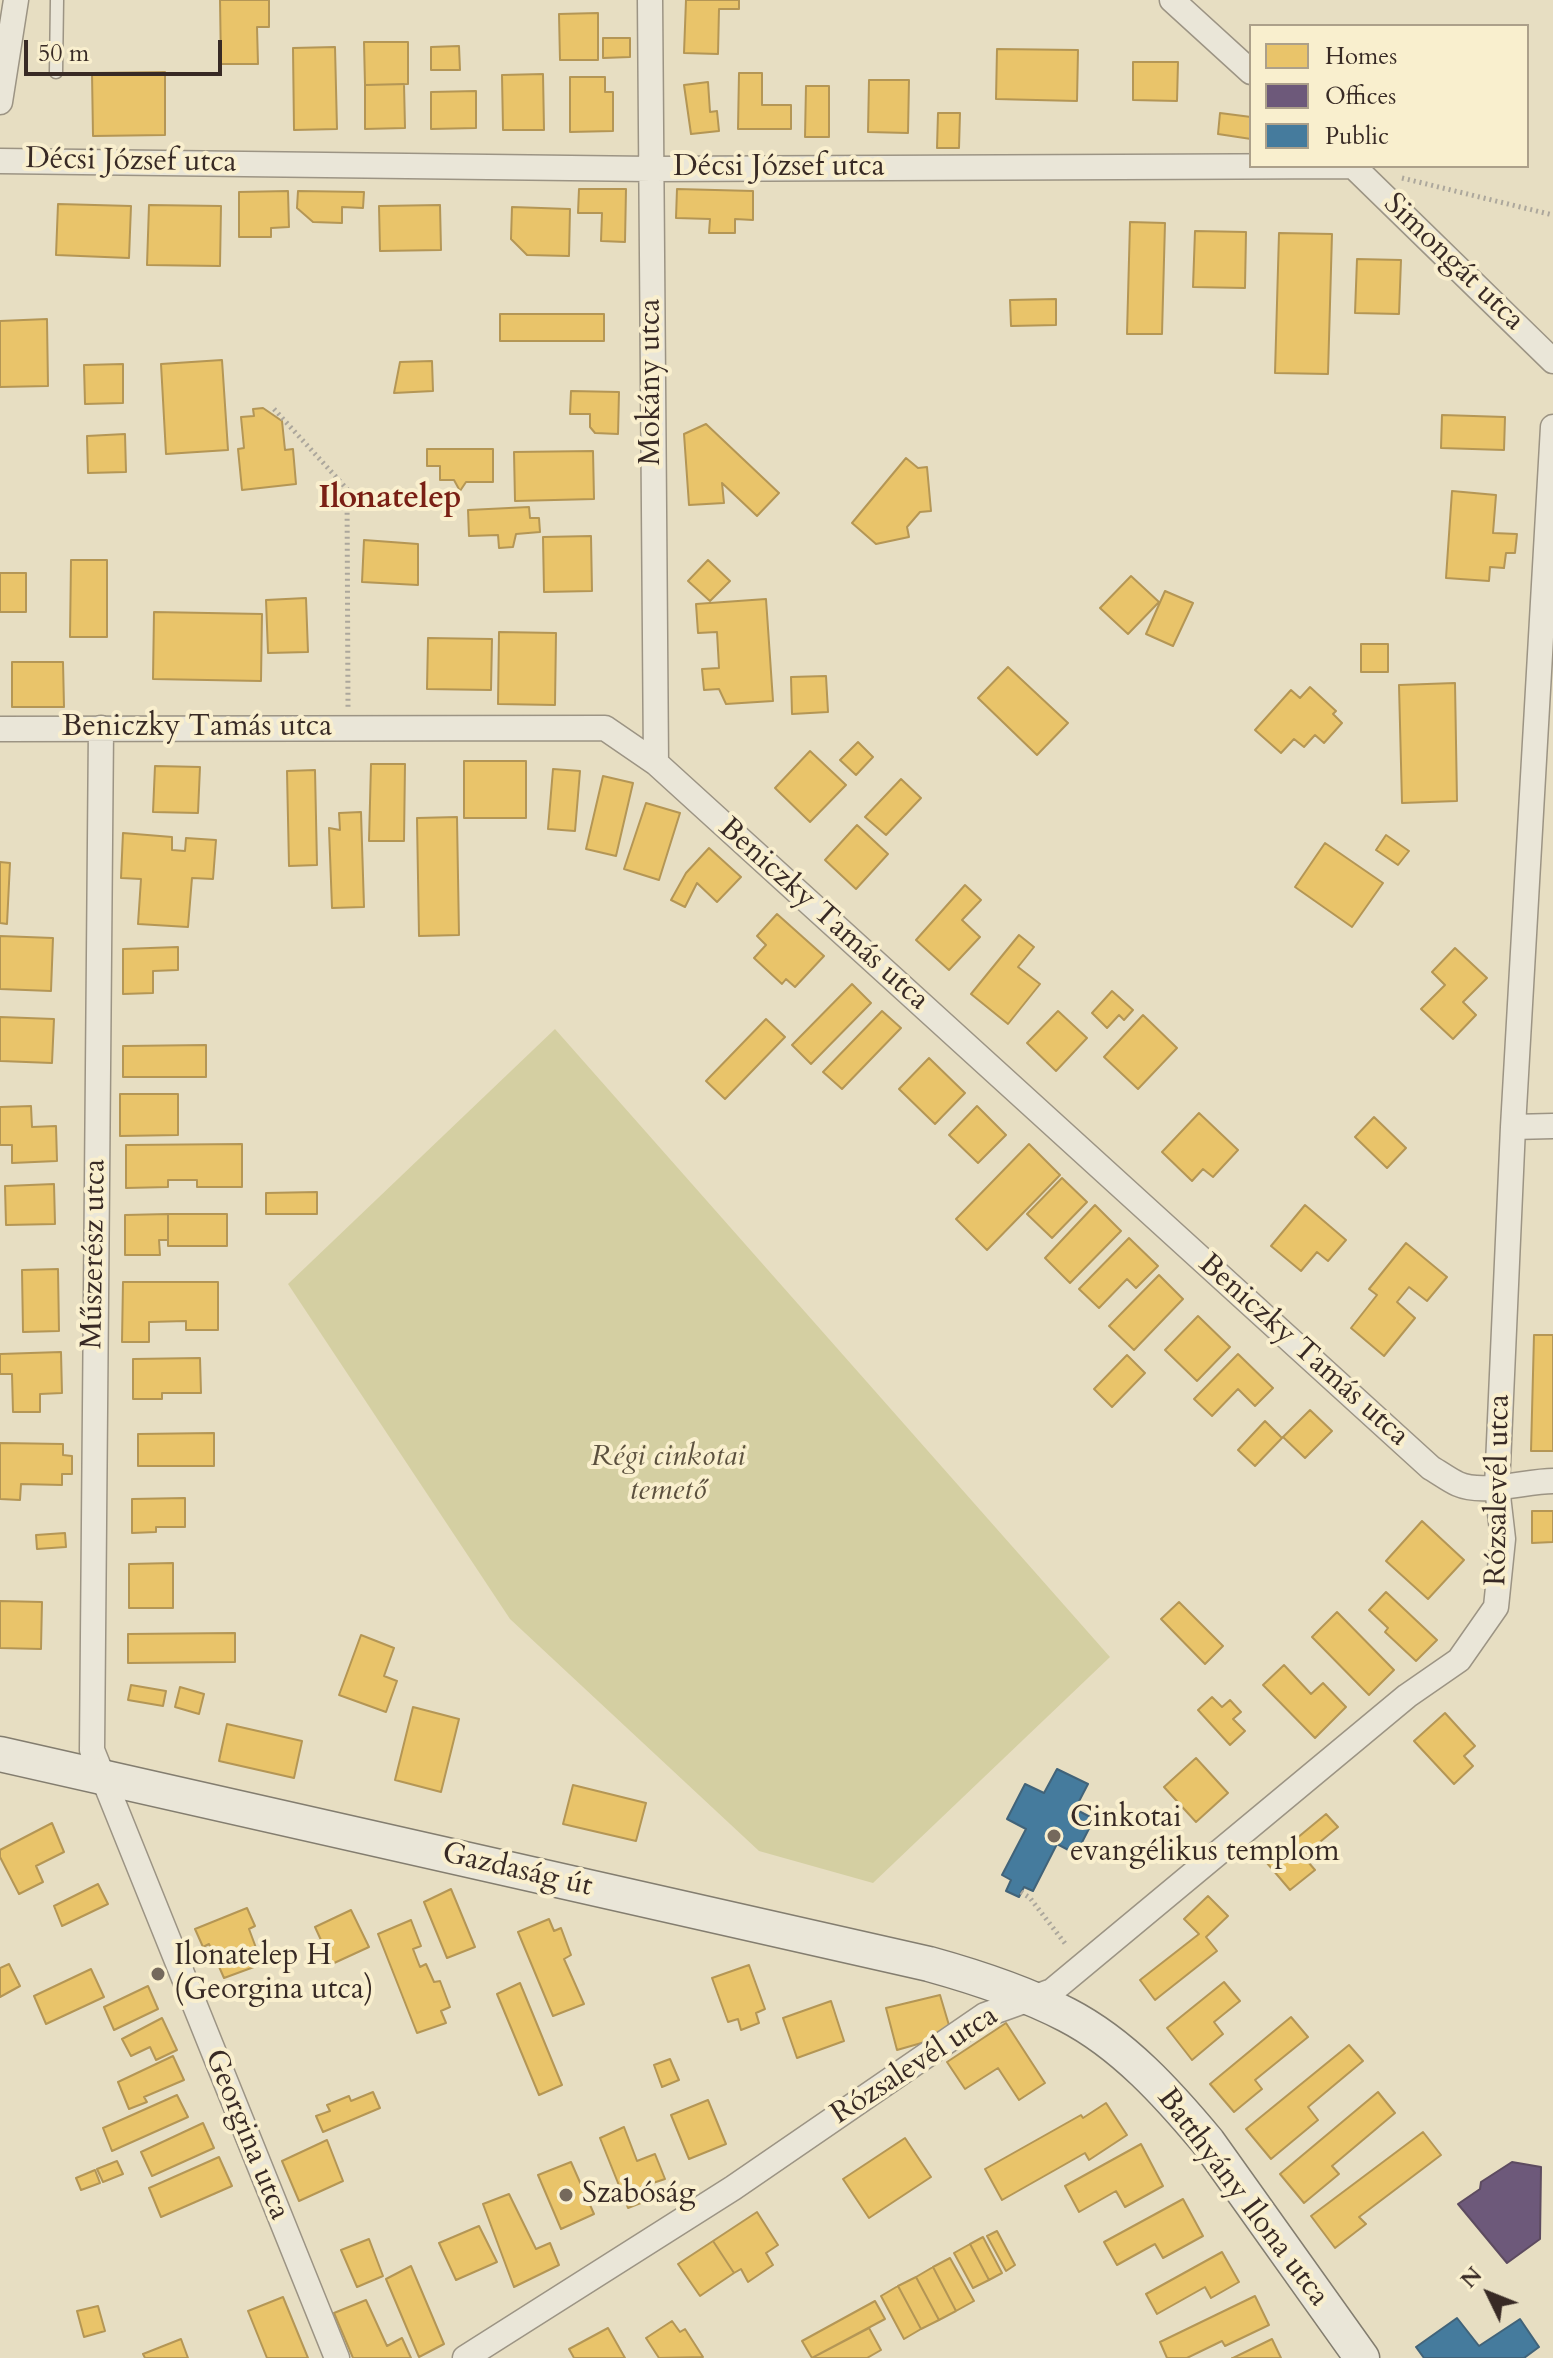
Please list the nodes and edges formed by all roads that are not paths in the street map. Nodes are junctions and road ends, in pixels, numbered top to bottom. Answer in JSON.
{"nodes":[{"id":1,"x":16,"y":0,"type":"edge"},
{"id":2,"x":57,"y":0,"type":"edge"},
{"id":3,"x":650,"y":0,"type":"edge"},
{"id":4,"x":1172,"y":0,"type":"edge"},
{"id":5,"x":1249,"y":70,"type":"edge"},
{"id":6,"x":56,"y":72,"type":"dead end"},
{"id":7,"x":0,"y":102,"type":"edge"},
{"id":8,"x":0,"y":161,"type":"edge"},
{"id":9,"x":1249,"y":166,"type":"edge"},
{"id":10,"x":1355,"y":168,"type":"edge"},
{"id":11,"x":651,"y":169,"type":"junction"},
{"id":12,"x":1553,"y":361,"type":"edge"},
{"id":13,"x":1553,"y":427,"type":"edge"},
{"id":14,"x":101,"y":728,"type":"junction"},
{"id":15,"x":0,"y":729,"type":"edge"},
{"id":16,"x":656,"y":763,"type":"junction"},
{"id":17,"x":1553,"y":1126,"type":"edge"},
{"id":18,"x":1513,"y":1127,"type":"junction"},
{"id":19,"x":1553,"y":1481,"type":"edge"},
{"id":20,"x":1497,"y":1487,"type":"junction"},
{"id":21,"x":0,"y":1754,"type":"edge"},
{"id":22,"x":102,"y":1778,"type":"junction"},
{"id":23,"x":1031,"y":1998,"type":"junction"},
{"id":24,"x":337,"y":2358,"type":"edge"},
{"id":25,"x":465,"y":2358,"type":"edge"},
{"id":26,"x":1362,"y":2358,"type":"edge"}],
"edges":[{"from":1,"to":7,"type":"street"},
{"from":2,"to":6,"type":"lane"},
{"from":3,"to":11,"type":"street","name":"Mokány utca"},
{"from":4,"to":5,"type":"street"},
{"from":8,"to":11,"type":"street","name":"Décsi József utca"},
{"from":9,"to":11,"type":"street","name":"Décsi József utca"},
{"from":10,"to":12,"type":"street","name":"Simongát utca"},
{"from":11,"to":16,"type":"street","name":"Mokány utca"},
{"from":13,"to":18,"type":"street","name":"Rózsalevél utca"},
{"from":14,"to":15,"type":"street","name":"Beniczky Tamás utca"},
{"from":14,"to":16,"type":"street","name":"Beniczky Tamás utca"},
{"from":14,"to":22,"type":"street","name":"Műszerész utca"},
{"from":16,"to":20,"type":"street","name":"Beniczky Tamás utca"},
{"from":17,"to":18,"type":"street"},
{"from":18,"to":20,"type":"street","name":"Rózsalevél utca"},
{"from":19,"to":20,"type":"street","name":"Beniczky Tamás utca"},
{"from":20,"to":23,"type":"street","name":"Rózsalevél utca"},
{"from":21,"to":22,"type":"street","name":"Gazdaság út"},
{"from":22,"to":23,"type":"street","name":"Gazdaság út"},
{"from":22,"to":24,"type":"street","name":"Georgina utca"},
{"from":23,"to":25,"type":"street","name":"Rózsalevél utca"},
{"from":23,"to":26,"type":"street","name":"Batthyány Ilona utca"}]}
